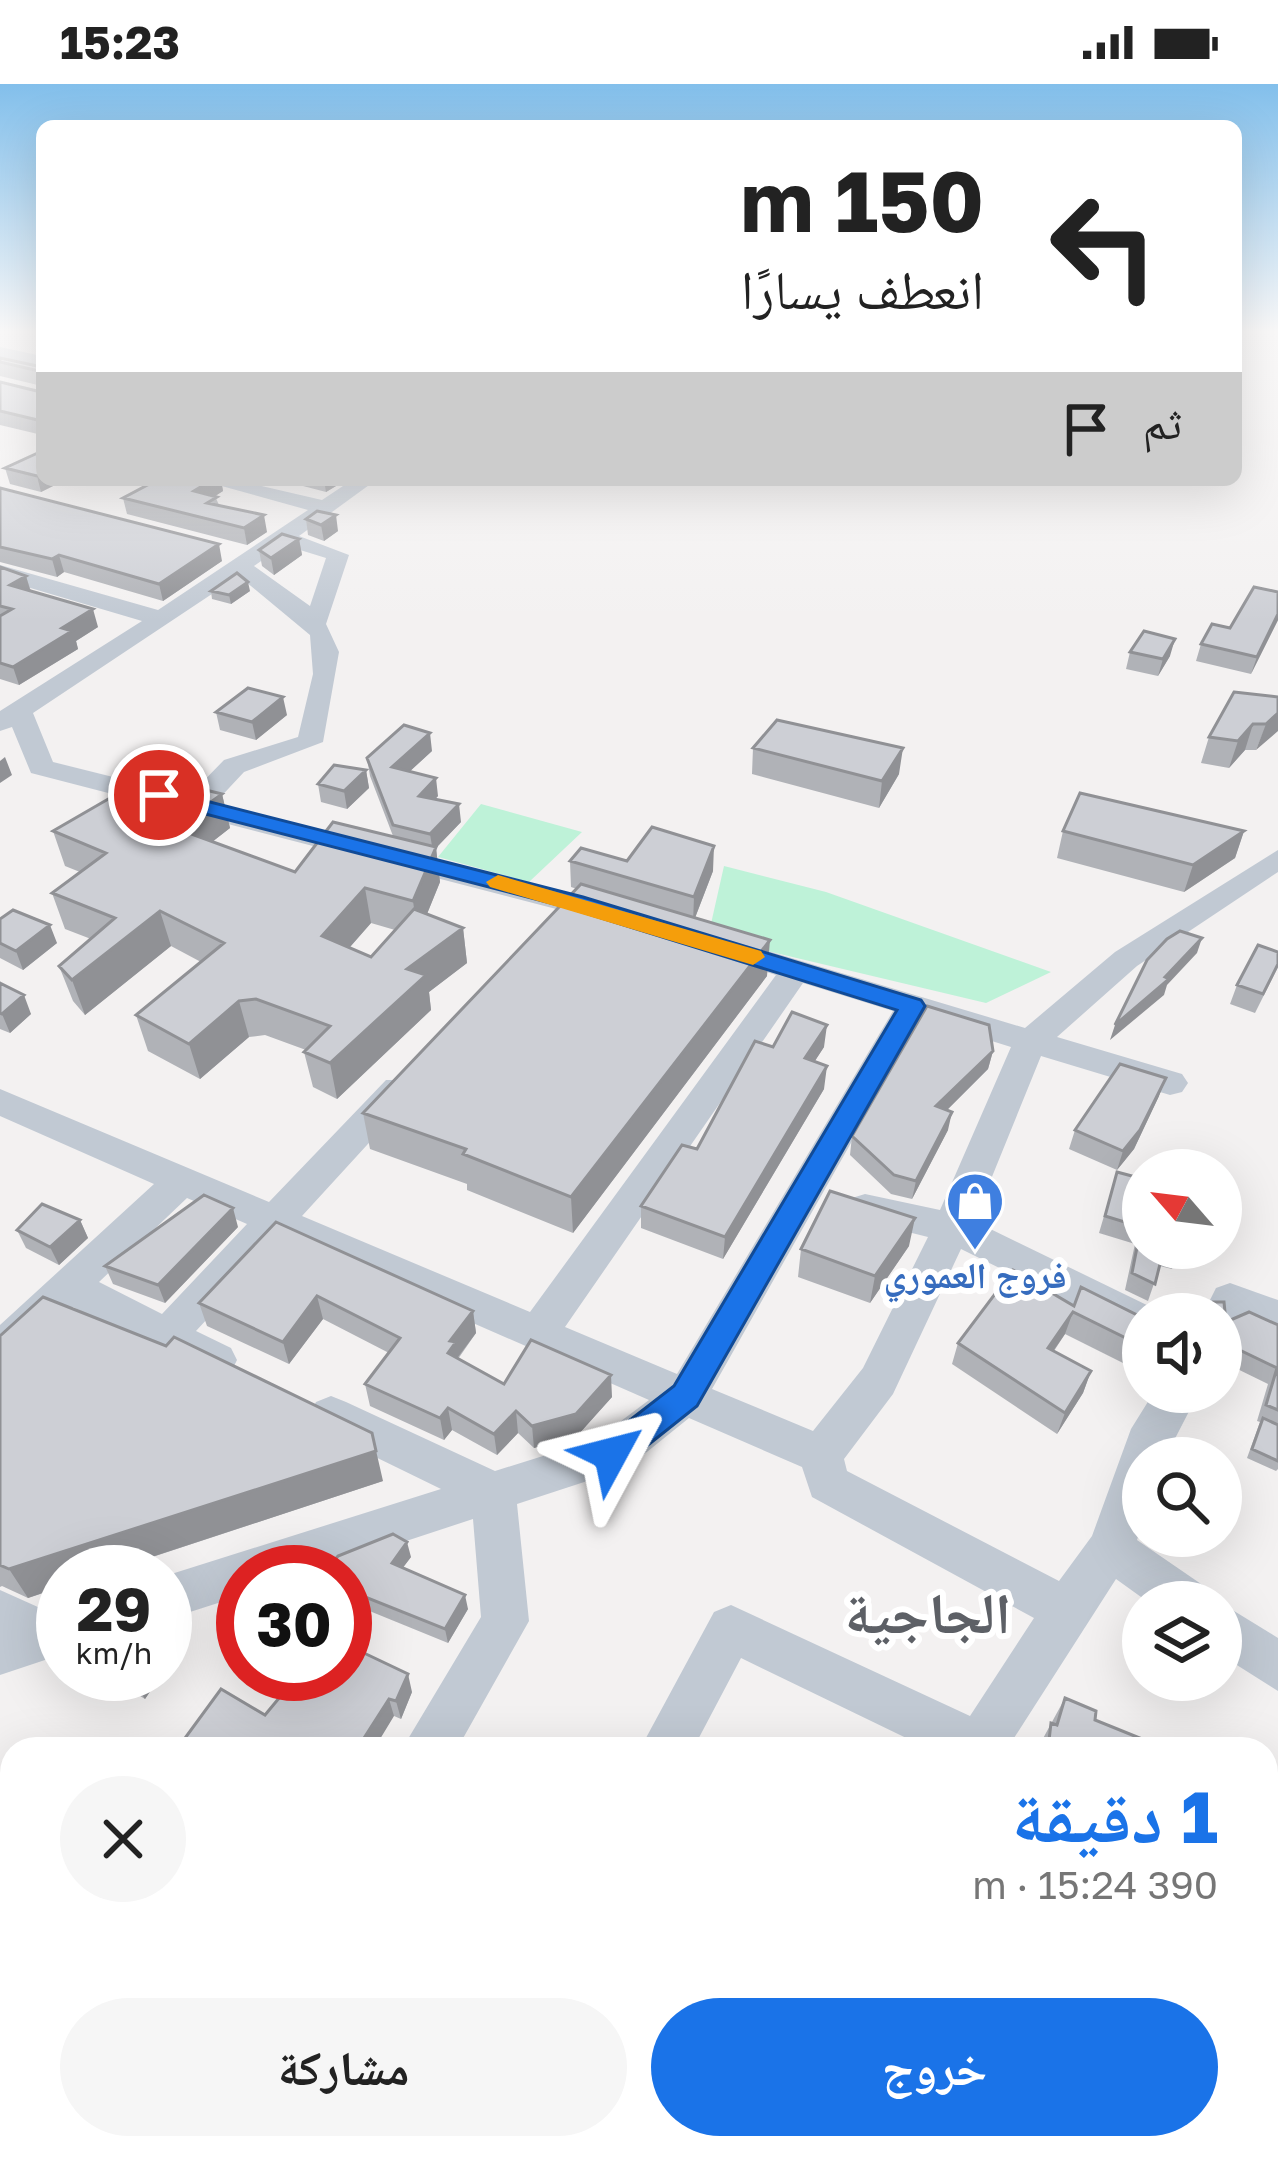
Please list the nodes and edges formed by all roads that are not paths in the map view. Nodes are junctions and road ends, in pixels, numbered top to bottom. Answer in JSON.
{"nodes":[{"id":1,"x":235,"y":486,"type":"edge"},
{"id":2,"x":357,"y":486,"type":"edge"},
{"id":3,"x":324,"y":507,"type":"junction"},
{"id":4,"x":280,"y":537,"type":"junction"},
{"id":5,"x":238,"y":558,"type":"junction"},
{"id":6,"x":0,"y":572,"type":"edge"},
{"id":7,"x":161,"y":619,"type":"junction"},
{"id":8,"x":317,"y":620,"type":"junction"},
{"id":9,"x":9,"y":717,"type":"edge"},
{"id":10,"x":0,"y":757,"type":"edge"},
{"id":11,"x":41,"y":767,"type":"junction"},
{"id":12,"x":199,"y":804,"type":"junction"},
{"id":13,"x":1278,"y":859,"type":"edge"},
{"id":14,"x":574,"y":902,"type":"junction"},
{"id":15,"x":641,"y":922,"type":"edge"},
{"id":16,"x":543,"y":935,"type":"edge"},
{"id":17,"x":685,"y":936,"type":"edge"},
{"id":18,"x":796,"y":970,"type":"junction"},
{"id":19,"x":912,"y":1006,"type":"junction"},
{"id":20,"x":1030,"y":1042,"type":"junction"},
{"id":21,"x":416,"y":1070,"type":"edge"},
{"id":22,"x":1170,"y":1083,"type":"edge"},
{"id":23,"x":0,"y":1102,"type":"edge"},
{"id":24,"x":181,"y":1180,"type":"junction"},
{"id":25,"x":803,"y":1195,"type":"junction"},
{"id":26,"x":274,"y":1220,"type":"junction"},
{"id":27,"x":952,"y":1226,"type":"junction"},
{"id":28,"x":71,"y":1287,"type":"junction"},
{"id":29,"x":1242,"y":1304,"type":"edge"},
{"id":30,"x":1122,"y":1311,"type":"edge"},
{"id":31,"x":1278,"y":1317,"type":"edge"},
{"id":32,"x":538,"y":1333,"type":"junction"},
{"id":33,"x":166,"y":1336,"type":"junction"},
{"id":34,"x":0,"y":1351,"type":"edge"},
{"id":35,"x":248,"y":1375,"type":"edge"},
{"id":36,"x":289,"y":1395,"type":"edge"},
{"id":37,"x":686,"y":1396,"type":"junction"},
{"id":38,"x":1164,"y":1413,"type":"edge"},
{"id":39,"x":821,"y":1455,"type":"junction"},
{"id":40,"x":493,"y":1492,"type":"junction"},
{"id":41,"x":328,"y":1545,"type":"edge"},
{"id":42,"x":1111,"y":1548,"type":"junction"},
{"id":43,"x":1157,"y":1581,"type":"edge"},
{"id":44,"x":1066,"y":1610,"type":"junction"},
{"id":45,"x":0,"y":1613,"type":"edge"},
{"id":46,"x":36,"y":1627,"type":"edge"},
{"id":47,"x":36,"y":1640,"type":"edge"},
{"id":48,"x":1242,"y":1641,"type":"edge"},
{"id":49,"x":0,"y":1652,"type":"edge"},
{"id":50,"x":1278,"y":1667,"type":"edge"},
{"id":51,"x":435,"y":1737,"type":"edge"},
{"id":52,"x":672,"y":1737,"type":"edge"},
{"id":53,"x":956,"y":1737,"type":"edge"},
{"id":54,"x":986,"y":1737,"type":"edge"}],
"edges":[{"from":1,"to":3,"type":"street"},
{"from":2,"to":3,"type":"street"},
{"from":3,"to":4,"type":"street"},
{"from":4,"to":5,"type":"street"},
{"from":4,"to":8,"type":"street"},
{"from":5,"to":7,"type":"street"},
{"from":5,"to":8,"type":"street"},
{"from":6,"to":7,"type":"street"},
{"from":7,"to":9,"type":"street"},
{"from":8,"to":12,"type":"street"},
{"from":9,"to":11,"type":"street"},
{"from":10,"to":11,"type":"street"},
{"from":11,"to":12,"type":"street"},
{"from":12,"to":14,"type":"street"},
{"from":13,"to":20,"type":"street"},
{"from":14,"to":15,"type":"street"},
{"from":14,"to":16,"type":"street"},
{"from":17,"to":18,"type":"street"},
{"from":18,"to":19,"type":"street"},
{"from":18,"to":32,"type":"street"},
{"from":19,"to":20,"type":"street"},
{"from":19,"to":25,"type":"street"},
{"from":20,"to":22,"type":"street"},
{"from":20,"to":27,"type":"street"},
{"from":21,"to":26,"type":"street"},
{"from":23,"to":24,"type":"street"},
{"from":24,"to":26,"type":"street"},
{"from":24,"to":28,"type":"street"},
{"from":25,"to":27,"type":"street"},
{"from":25,"to":37,"type":"street"},
{"from":26,"to":32,"type":"street"},
{"from":26,"to":33,"type":"street"},
{"from":27,"to":30,"type":"street"},
{"from":27,"to":39,"type":"street"},
{"from":28,"to":33,"type":"street"},
{"from":28,"to":34,"type":"street"},
{"from":29,"to":31,"type":"street"},
{"from":32,"to":37,"type":"street"},
{"from":33,"to":35,"type":"street"},
{"from":36,"to":40,"type":"street"},
{"from":37,"to":39,"type":"street"},
{"from":37,"to":40,"type":"street"},
{"from":38,"to":42,"type":"street"},
{"from":39,"to":44,"type":"street"},
{"from":40,"to":41,"type":"street"},
{"from":40,"to":51,"type":"street"},
{"from":42,"to":43,"type":"street"},
{"from":42,"to":44,"type":"street"},
{"from":44,"to":54,"type":"street"},
{"from":45,"to":46,"type":"street"},
{"from":47,"to":49,"type":"street"},
{"from":48,"to":50,"type":"street"},
{"from":52,"to":53,"type":"street"}]}
